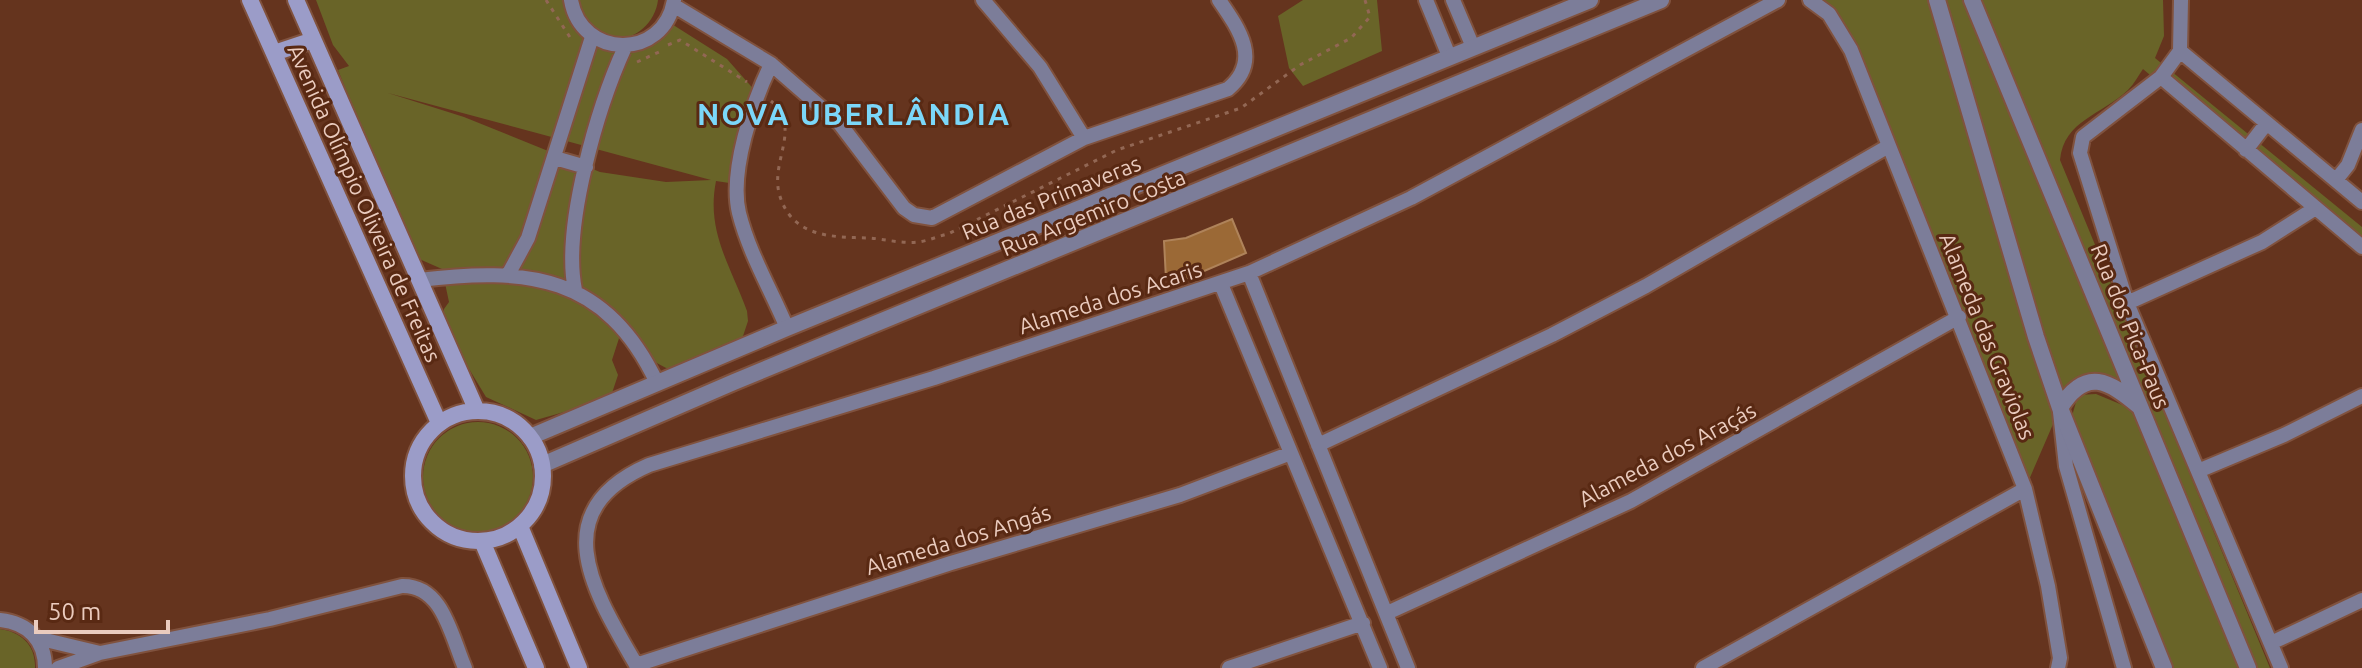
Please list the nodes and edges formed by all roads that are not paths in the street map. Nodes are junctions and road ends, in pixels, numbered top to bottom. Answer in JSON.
{"nodes":[{"id":1,"x":250,"y":0,"type":"edge"},
{"id":2,"x":296,"y":0,"type":"edge"},
{"id":3,"x":571,"y":0,"type":"edge"},
{"id":4,"x":983,"y":0,"type":"edge"},
{"id":5,"x":1219,"y":0,"type":"edge"},
{"id":6,"x":1426,"y":0,"type":"edge"},
{"id":7,"x":1453,"y":0,"type":"edge"},
{"id":8,"x":1590,"y":0,"type":"edge"},
{"id":9,"x":1661,"y":0,"type":"edge"},
{"id":10,"x":1778,"y":0,"type":"edge"},
{"id":11,"x":1810,"y":0,"type":"edge"},
{"id":12,"x":1937,"y":0,"type":"edge"},
{"id":13,"x":1972,"y":0,"type":"edge"},
{"id":14,"x":2181,"y":0,"type":"edge"},
{"id":15,"x":673,"y":2,"type":"edge"},
{"id":16,"x":592,"y":37,"type":"junction"},
{"id":17,"x":313,"y":40,"type":"junction"},
{"id":18,"x":625,"y":47,"type":"junction"},
{"id":19,"x":1473,"y":47,"type":"junction"},
{"id":20,"x":2180,"y":51,"type":"junction"},
{"id":21,"x":274,"y":53,"type":"junction"},
{"id":22,"x":1449,"y":56,"type":"junction"},
{"id":23,"x":771,"y":64,"type":"junction"},
{"id":24,"x":2161,"y":77,"type":"junction"},
{"id":25,"x":2266,"y":124,"type":"junction"},
{"id":26,"x":2362,"y":130,"type":"edge"},
{"id":27,"x":1084,"y":138,"type":"junction"},
{"id":28,"x":1887,"y":147,"type":"junction"},
{"id":29,"x":2246,"y":150,"type":"junction"},
{"id":30,"x":555,"y":158,"type":"junction"},
{"id":31,"x":586,"y":167,"type":"junction"},
{"id":32,"x":2336,"y":180,"type":"junction"},
{"id":33,"x":2362,"y":202,"type":"edge"},
{"id":34,"x":2314,"y":209,"type":"junction"},
{"id":35,"x":1010,"y":237,"type":"junction"},
{"id":36,"x":2362,"y":247,"type":"edge"},
{"id":37,"x":1021,"y":266,"type":"junction"},
{"id":38,"x":509,"y":273,"type":"junction"},
{"id":39,"x":1249,"y":273,"type":"junction"},
{"id":40,"x":419,"y":280,"type":"junction"},
{"id":41,"x":1221,"y":284,"type":"junction"},
{"id":42,"x":575,"y":290,"type":"junction"},
{"id":43,"x":2127,"y":303,"type":"junction"},
{"id":44,"x":1959,"y":317,"type":"junction"},
{"id":45,"x":787,"y":328,"type":"junction"},
{"id":46,"x":730,"y":353,"type":"junction"},
{"id":47,"x":734,"y":382,"type":"junction"},
{"id":48,"x":657,"y":383,"type":"junction"},
{"id":49,"x":2362,"y":396,"type":"edge"},
{"id":50,"x":2141,"y":407,"type":"junction"},
{"id":51,"x":2060,"y":408,"type":"junction"},
{"id":52,"x":477,"y":411,"type":"junction"},
{"id":53,"x":439,"y":423,"type":"junction"},
{"id":54,"x":530,"y":437,"type":"junction"},
{"id":55,"x":1318,"y":445,"type":"junction"},
{"id":56,"x":1291,"y":453,"type":"junction"},
{"id":57,"x":542,"y":465,"type":"junction"},
{"id":58,"x":2198,"y":471,"type":"junction"},
{"id":59,"x":2025,"y":489,"type":"junction"},
{"id":60,"x":1351,"y":525,"type":"junction"},
{"id":61,"x":520,"y":526,"type":"junction"},
{"id":62,"x":1326,"y":536,"type":"junction"},
{"id":63,"x":482,"y":541,"type":"junction"},
{"id":64,"x":2362,"y":600,"type":"edge"},
{"id":65,"x":1387,"y":613,"type":"junction"},
{"id":66,"x":0,"y":620,"type":"edge"},
{"id":67,"x":1363,"y":623,"type":"junction"},
{"id":68,"x":37,"y":638,"type":"junction"},
{"id":69,"x":2271,"y":643,"type":"junction"},
{"id":70,"x":100,"y":653,"type":"junction"},
{"id":71,"x":637,"y":666,"type":"edge"},
{"id":72,"x":2123,"y":667,"type":"edge"},
{"id":73,"x":45,"y":668,"type":"edge"},
{"id":74,"x":58,"y":668,"type":"edge"},
{"id":75,"x":465,"y":668,"type":"edge"},
{"id":76,"x":536,"y":668,"type":"edge"},
{"id":77,"x":579,"y":668,"type":"edge"},
{"id":78,"x":1229,"y":668,"type":"edge"},
{"id":79,"x":1380,"y":668,"type":"edge"},
{"id":80,"x":1408,"y":668,"type":"edge"},
{"id":81,"x":1703,"y":668,"type":"edge"},
{"id":82,"x":2058,"y":668,"type":"edge"},
{"id":83,"x":2164,"y":668,"type":"edge"},
{"id":84,"x":2248,"y":668,"type":"edge"},
{"id":85,"x":2281,"y":668,"type":"edge"}],
"edges":[{"from":1,"to":21,"type":"main road","name":"Avenida Olímpio Oliveira de Freitas"},
{"from":2,"to":17,"type":"main road","name":"Avenida Olímpio Oliveira de Freitas"},
{"from":3,"to":16,"type":"street"},
{"from":4,"to":27,"type":"street"},
{"from":5,"to":27,"type":"street"},
{"from":6,"to":22,"type":"street"},
{"from":7,"to":19,"type":"street"},
{"from":8,"to":19,"type":"street","name":"Rua das Primaveras"},
{"from":9,"to":37,"type":"street","name":"Rua Argemiro Costa"},
{"from":10,"to":39,"type":"street","name":"Alameda dos Acaris"},
{"from":11,"to":28,"type":"street","name":"Alameda das Graviolas"},
{"from":12,"to":51,"type":"street"},
{"from":13,"to":50,"type":"street","name":"Rua dos Pica-Paus"},
{"from":14,"to":20,"type":"street"},
{"from":15,"to":18,"type":"street"},
{"from":15,"to":23,"type":"street"},
{"from":16,"to":18,"type":"street"},
{"from":16,"to":30,"type":"street"},
{"from":17,"to":21,"type":"main road"},
{"from":17,"to":40,"type":"main road","name":"Avenida Olímpio Oliveira de Freitas"},
{"from":18,"to":31,"type":"street"},
{"from":19,"to":22,"type":"street","name":"Rua das Primaveras"},
{"from":20,"to":24,"type":"street"},
{"from":20,"to":25,"type":"street"},
{"from":21,"to":53,"type":"main road","name":"Avenida Olímpio Oliveira de Freitas"},
{"from":22,"to":35,"type":"street","name":"Rua das Primaveras"},
{"from":23,"to":27,"type":"street"},
{"from":23,"to":45,"type":"street"},
{"from":24,"to":29,"type":"street"},
{"from":24,"to":43,"type":"street"},
{"from":25,"to":29,"type":"street"},
{"from":25,"to":32,"type":"street"},
{"from":26,"to":32,"type":"street"},
{"from":28,"to":44,"type":"street","name":"Alameda das Graviolas"},
{"from":28,"to":55,"type":"street"},
{"from":29,"to":34,"type":"street"},
{"from":30,"to":31,"type":"street"},
{"from":30,"to":38,"type":"street"},
{"from":31,"to":42,"type":"street"},
{"from":32,"to":33,"type":"street"},
{"from":34,"to":36,"type":"street"},
{"from":34,"to":43,"type":"street"},
{"from":35,"to":37,"type":"street"},
{"from":35,"to":45,"type":"street","name":"Rua das Primaveras"},
{"from":37,"to":47,"type":"street","name":"Rua Argemiro Costa"},
{"from":38,"to":40,"type":"street"},
{"from":38,"to":42,"type":"street"},
{"from":39,"to":41,"type":"street","name":"Alameda dos Acaris"},
{"from":39,"to":55,"type":"street"},
{"from":40,"to":52,"type":"main road","name":"Avenida Olímpio Oliveira de Freitas"},
{"from":41,"to":56,"type":"street"},
{"from":41,"to":71,"type":"street","name":"Alameda dos Acaris"},
{"from":42,"to":48,"type":"street"},
{"from":43,"to":58,"type":"street"},
{"from":44,"to":59,"type":"street","name":"Alameda das Graviolas"},
{"from":44,"to":65,"type":"street","name":"Alameda dos Araçás"},
{"from":45,"to":46,"type":"street","name":"Rua das Primaveras"},
{"from":46,"to":47,"type":"street"},
{"from":46,"to":48,"type":"street","name":"Rua das Primaveras"},
{"from":47,"to":57,"type":"street","name":"Rua Argemiro Costa"},
{"from":48,"to":54,"type":"street","name":"Rua das Primaveras"},
{"from":49,"to":58,"type":"street"},
{"from":50,"to":51,"type":"street"},
{"from":50,"to":84,"type":"street","name":"Rua dos Pica-Paus"},
{"from":51,"to":72,"type":"street"},
{"from":51,"to":83,"type":"street"},
{"from":52,"to":53,"type":"main road"},
{"from":52,"to":54,"type":"main road"},
{"from":53,"to":63,"type":"main road"},
{"from":54,"to":57,"type":"main road"},
{"from":55,"to":60,"type":"street"},
{"from":56,"to":62,"type":"street"},
{"from":56,"to":71,"type":"street","name":"Alameda dos Angás"},
{"from":57,"to":61,"type":"main road"},
{"from":58,"to":69,"type":"street"},
{"from":59,"to":81,"type":"street"},
{"from":59,"to":82,"type":"street","name":"Alameda das Graviolas"},
{"from":60,"to":62,"type":"street"},
{"from":60,"to":65,"type":"street"},
{"from":61,"to":63,"type":"main road"},
{"from":61,"to":77,"type":"main road"},
{"from":62,"to":67,"type":"street"},
{"from":63,"to":76,"type":"main road"},
{"from":64,"to":69,"type":"street"},
{"from":65,"to":80,"type":"street"},
{"from":66,"to":68,"type":"street"},
{"from":67,"to":78,"type":"street"},
{"from":67,"to":79,"type":"street"},
{"from":68,"to":70,"type":"street"},
{"from":68,"to":73,"type":"street"},
{"from":69,"to":85,"type":"street"},
{"from":70,"to":74,"type":"street"},
{"from":70,"to":75,"type":"street"}]}
